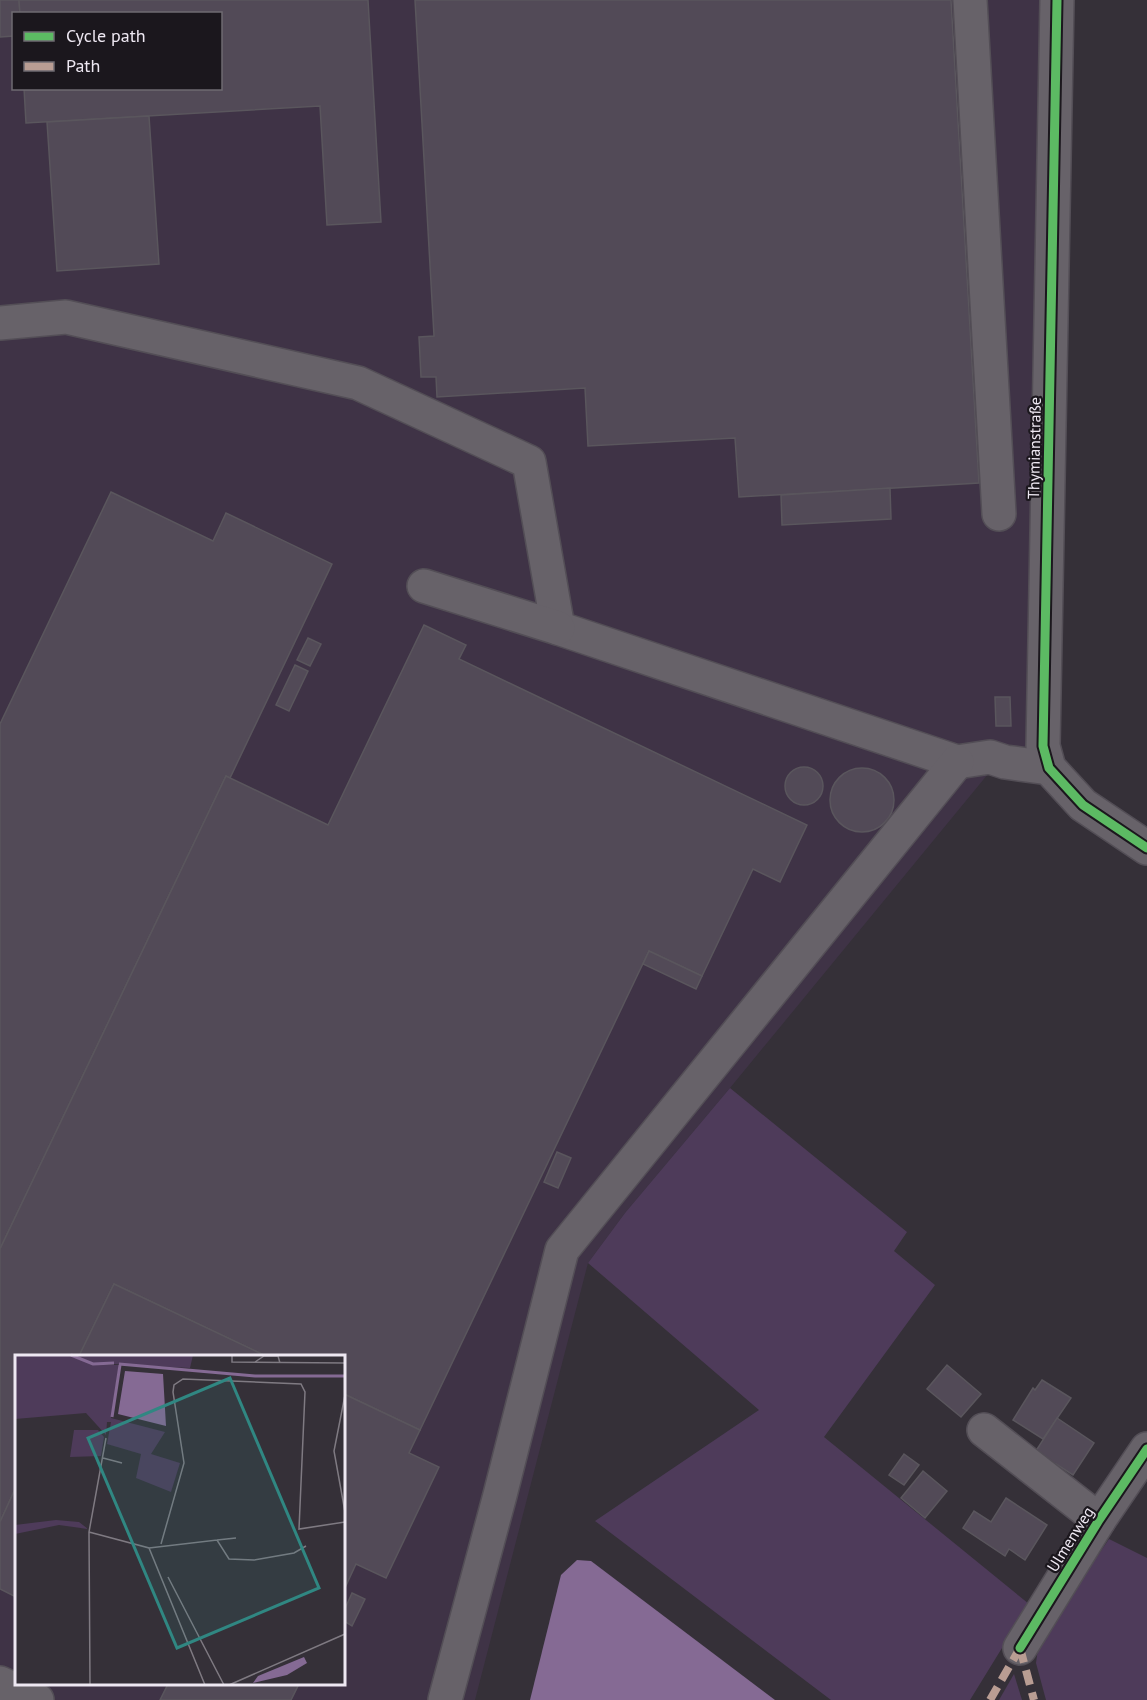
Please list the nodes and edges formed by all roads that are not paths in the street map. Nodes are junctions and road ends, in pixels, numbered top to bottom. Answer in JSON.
{"nodes":[{"id":1,"x":970,"y":0,"type":"edge"},
{"id":2,"x":1057,"y":0,"type":"edge"},
{"id":3,"x":0,"y":323,"type":"edge"},
{"id":4,"x":999,"y":514,"type":"dead end"},
{"id":5,"x":424,"y":586,"type":"dead end"},
{"id":6,"x":558,"y":628,"type":"junction"},
{"id":7,"x":957,"y":762,"type":"junction"},
{"id":8,"x":1049,"y":768,"type":"junction"},
{"id":9,"x":1147,"y":848,"type":"edge"},
{"id":10,"x":984,"y":1430,"type":"dead end"},
{"id":11,"x":1147,"y":1449,"type":"edge"},
{"id":12,"x":1099,"y":1520,"type":"junction"},
{"id":13,"x":1020,"y":1648,"type":"dead end"},
{"id":14,"x":0,"y":1683,"type":"edge"},
{"id":15,"x":37,"y":1700,"type":"edge"},
{"id":16,"x":445,"y":1700,"type":"edge"}],
"edges":[{"from":1,"to":4,"type":"street"},
{"from":2,"to":8,"type":"street","name":"Thymianstraße"},
{"from":3,"to":6,"type":"street"},
{"from":5,"to":6,"type":"street"},
{"from":6,"to":7,"type":"street"},
{"from":7,"to":8,"type":"street"},
{"from":7,"to":16,"type":"street"},
{"from":8,"to":9,"type":"street"},
{"from":10,"to":12,"type":"street"},
{"from":11,"to":12,"type":"street","name":"Ulmenweg"},
{"from":12,"to":13,"type":"street","name":"Ulmenweg"},
{"from":14,"to":15,"type":"street"}]}
